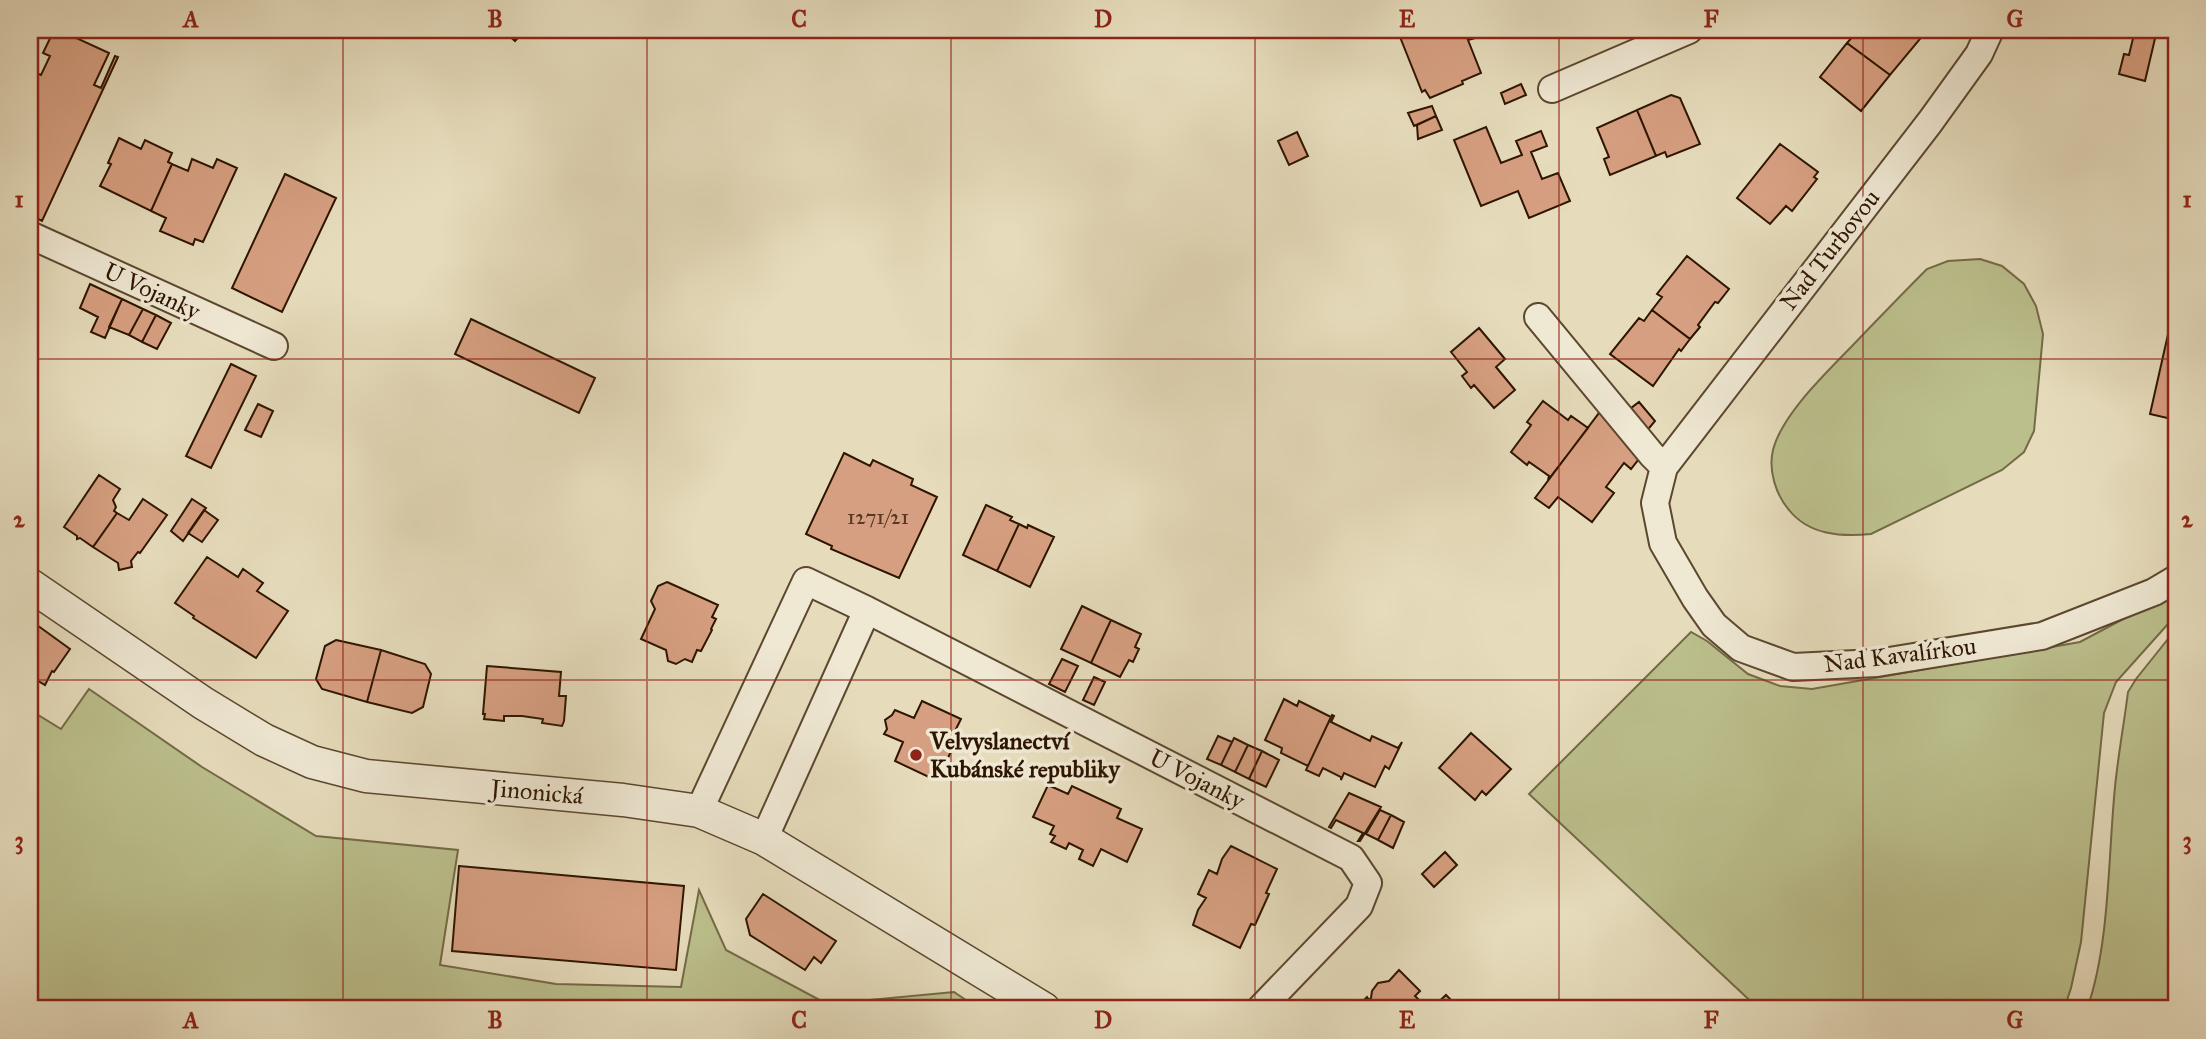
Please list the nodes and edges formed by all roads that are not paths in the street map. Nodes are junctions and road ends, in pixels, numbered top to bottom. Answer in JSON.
{"nodes":[{"id":1,"x":1689,"y":30,"type":"edge"},
{"id":2,"x":1990,"y":30,"type":"edge"},
{"id":3,"x":1552,"y":89,"type":"dead end"},
{"id":4,"x":30,"y":235,"type":"edge"},
{"id":5,"x":1538,"y":317,"type":"dead end"},
{"id":6,"x":274,"y":346,"type":"dead end"},
{"id":7,"x":1664,"y":467,"type":"junction"},
{"id":8,"x":2176,"y":579,"type":"edge"},
{"id":9,"x":30,"y":585,"type":"edge"},
{"id":10,"x":867,"y":610,"type":"junction"},
{"id":11,"x":699,"y":811,"type":"junction"},
{"id":12,"x":764,"y":839,"type":"junction"},
{"id":13,"x":1044,"y":1009,"type":"edge"},
{"id":14,"x":1259,"y":1009,"type":"edge"}],
"edges":[{"from":1,"to":3,"type":"street"},
{"from":2,"to":7,"type":"street","name":"Nad Turbovou"},
{"from":4,"to":6,"type":"street","name":"U Vojanky"},
{"from":5,"to":7,"type":"street"},
{"from":7,"to":8,"type":"street","name":"Nad Kavalírkou"},
{"from":9,"to":11,"type":"street","name":"Jinonická"},
{"from":10,"to":11,"type":"street","name":"U Vojanky"},
{"from":10,"to":12,"type":"street"},
{"from":10,"to":14,"type":"street","name":"U Vojanky"},
{"from":11,"to":12,"type":"street","name":"Jinonická"},
{"from":12,"to":13,"type":"street","name":"Jinonická"}]}
